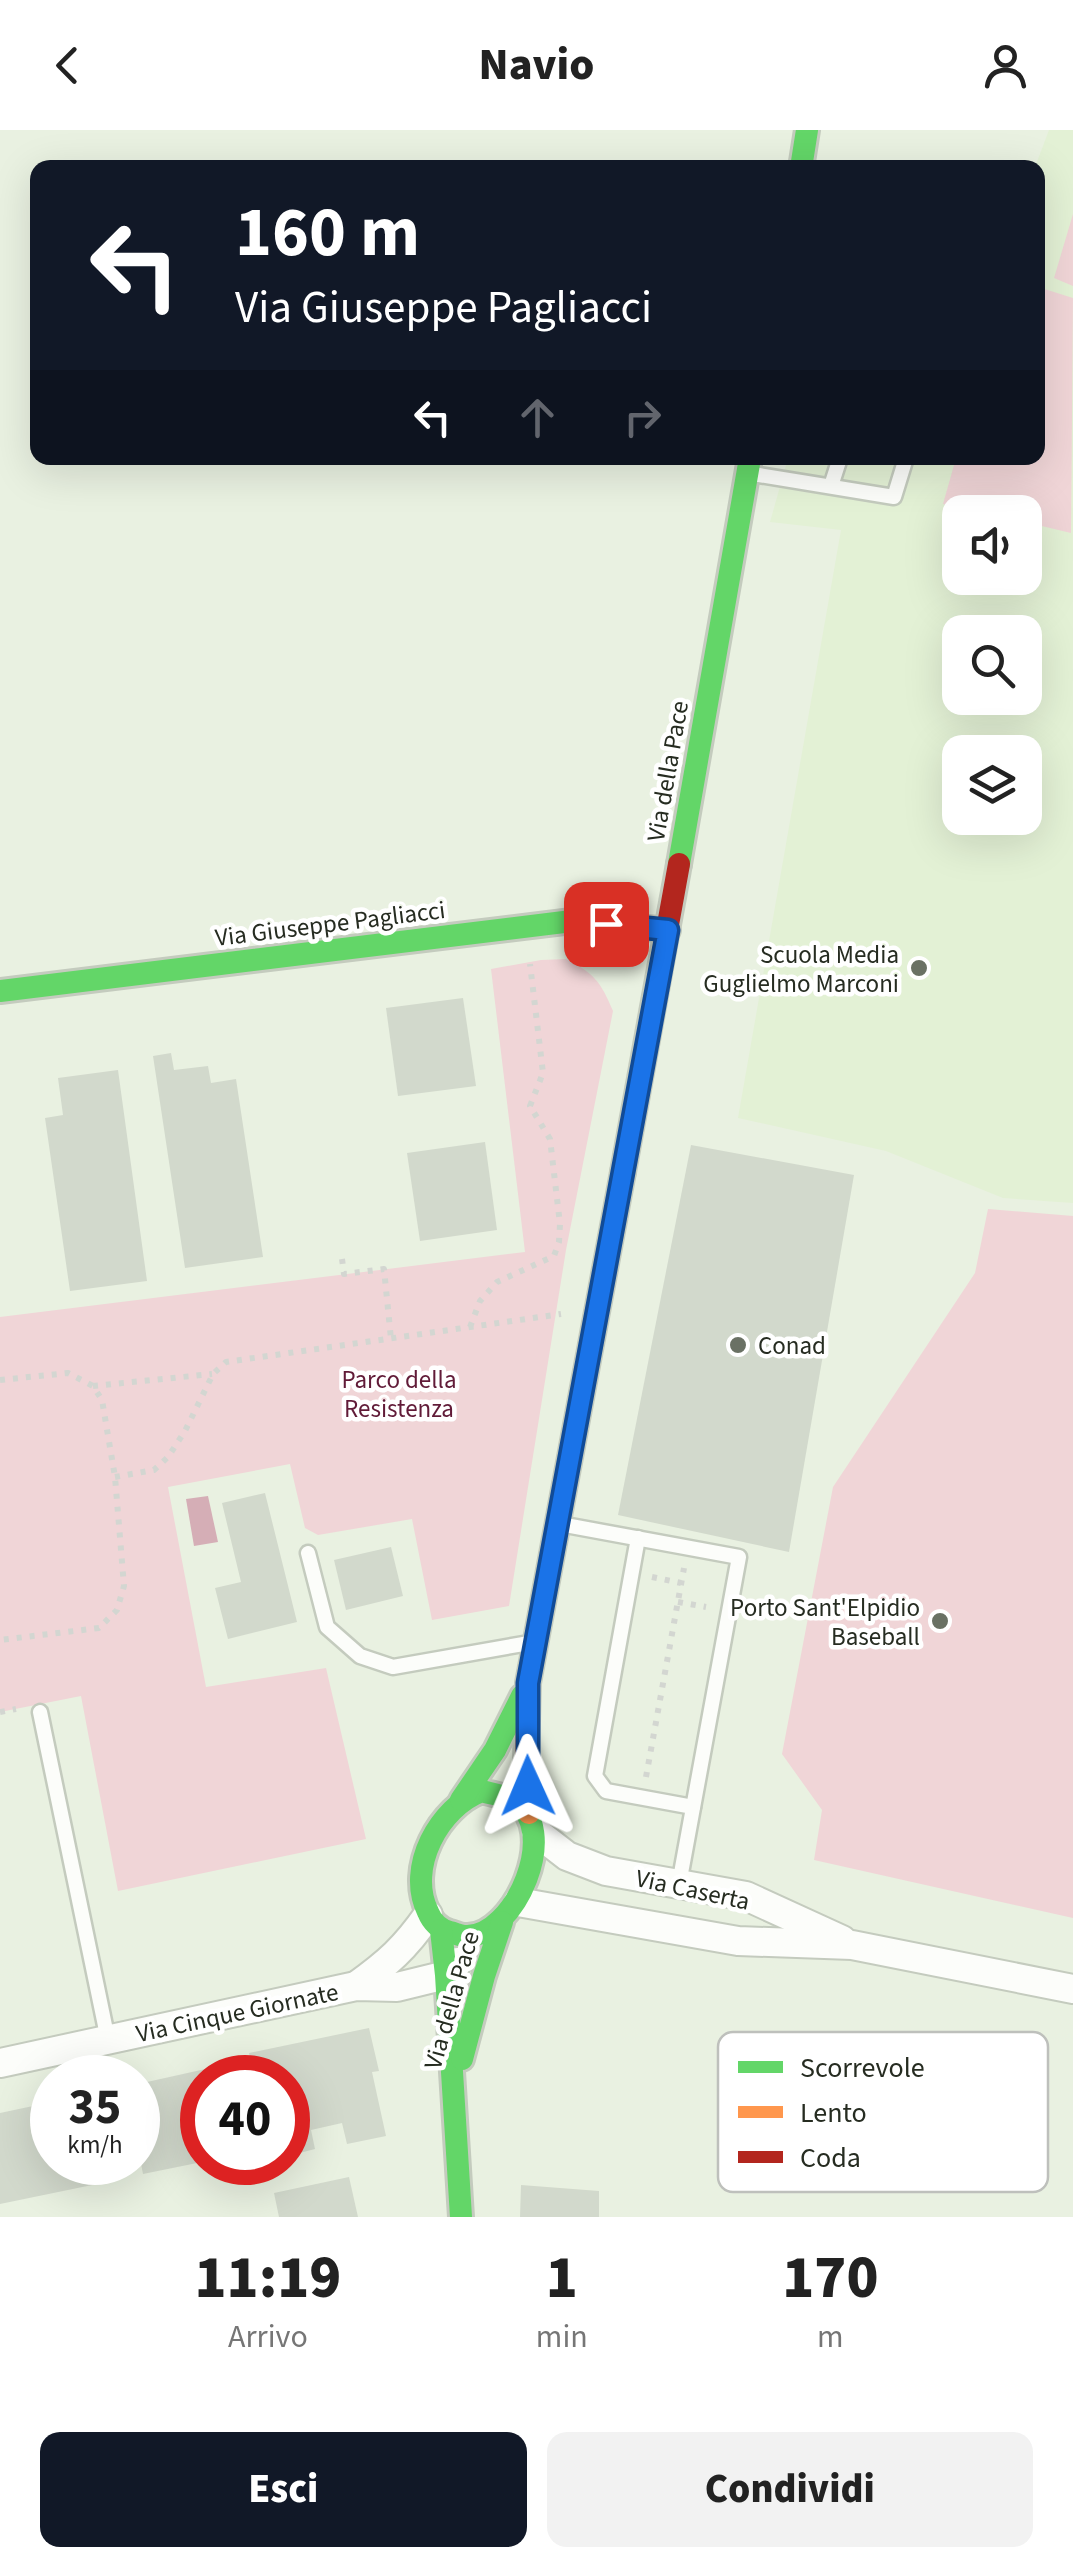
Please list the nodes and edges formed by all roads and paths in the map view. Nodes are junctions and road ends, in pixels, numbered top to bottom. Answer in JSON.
{"nodes":[{"id":1,"x":807,"y":130,"type":"edge"},
{"id":2,"x":802,"y":160,"type":"edge"},
{"id":3,"x":838,"y":465,"type":"edge"},
{"id":4,"x":904,"y":465,"type":"edge"},
{"id":5,"x":748,"y":466,"type":"edge"},
{"id":6,"x":831,"y":486,"type":"junction"},
{"id":7,"x":525,"y":926,"type":"junction"},
{"id":8,"x":668,"y":930,"type":"junction"},
{"id":9,"x":0,"y":991,"type":"edge"},
{"id":10,"x":342,"y":1259,"type":"dead end"},
{"id":11,"x":597,"y":1309,"type":"junction"},
{"id":12,"x":470,"y":1327,"type":"junction"},
{"id":13,"x":392,"y":1339,"type":"junction"},
{"id":14,"x":213,"y":1374,"type":"junction"},
{"id":15,"x":0,"y":1380,"type":"edge"},
{"id":16,"x":93,"y":1386,"type":"junction"},
{"id":17,"x":116,"y":1477,"type":"junction"},
{"id":18,"x":557,"y":1523,"type":"junction"},
{"id":19,"x":638,"y":1538,"type":"junction"},
{"id":20,"x":688,"y":1547,"type":"junction"},
{"id":21,"x":308,"y":1552,"type":"dead end"},
{"id":22,"x":0,"y":1640,"type":"edge"},
{"id":23,"x":535,"y":1642,"type":"junction"},
{"id":24,"x":528,"y":1683,"type":"junction"},
{"id":25,"x":40,"y":1712,"type":"dead end"},
{"id":26,"x":642,"y":1798,"type":"junction"},
{"id":27,"x":462,"y":1800,"type":"junction"},
{"id":28,"x":693,"y":1807,"type":"junction"},
{"id":29,"x":532,"y":1823,"type":"junction"},
{"id":30,"x":679,"y":1884,"type":"junction"},
{"id":31,"x":501,"y":1919,"type":"junction"},
{"id":32,"x":434,"y":1922,"type":"junction"},
{"id":33,"x":852,"y":1944,"type":"junction"},
{"id":34,"x":446,"y":1975,"type":"junction"},
{"id":35,"x":356,"y":1986,"type":"junction"},
{"id":36,"x":1073,"y":1989,"type":"edge"},
{"id":37,"x":108,"y":2040,"type":"junction"},
{"id":38,"x":0,"y":2063,"type":"edge"},
{"id":39,"x":454,"y":2092,"type":"junction"},
{"id":40,"x":462,"y":2217,"type":"edge"}],
"edges":[{"from":1,"to":2,"type":"street"},
{"from":3,"to":6,"type":"lane"},
{"from":4,"to":6,"type":"lane"},
{"from":5,"to":6,"type":"lane"},
{"from":5,"to":8,"type":"street","name":"Via della Pace"},
{"from":7,"to":8,"type":"street","name":"Via Giuseppe Pagliacci"},
{"from":7,"to":9,"type":"street","name":"Via Giuseppe Pagliacci"},
{"from":7,"to":12,"type":"path"},
{"from":8,"to":11,"type":"street","name":"Via della Pace"},
{"from":10,"to":13,"type":"path"},
{"from":11,"to":12,"type":"path"},
{"from":11,"to":18,"type":"street","name":"Via della Pace"},
{"from":12,"to":13,"type":"path"},
{"from":13,"to":14,"type":"path"},
{"from":14,"to":16,"type":"path"},
{"from":14,"to":17,"type":"path"},
{"from":15,"to":16,"type":"path"},
{"from":16,"to":17,"type":"path"},
{"from":17,"to":22,"type":"path"},
{"from":18,"to":19,"type":"lane"},
{"from":18,"to":23,"type":"street","name":"Via della Pace"},
{"from":19,"to":20,"type":"lane"},
{"from":19,"to":26,"type":"lane"},
{"from":20,"to":26,"type":"path"},
{"from":20,"to":28,"type":"lane"},
{"from":21,"to":23,"type":"lane"},
{"from":23,"to":24,"type":"street","name":"Via della Pace"},
{"from":24,"to":27,"type":"street","name":"Via della Pace"},
{"from":24,"to":29,"type":"street","name":"Via della Pace"},
{"from":25,"to":37,"type":"lane"},
{"from":26,"to":28,"type":"lane"},
{"from":27,"to":29,"type":"street"},
{"from":27,"to":32,"type":"street"},
{"from":28,"to":30,"type":"lane"},
{"from":29,"to":30,"type":"street","name":"Via Caserta"},
{"from":29,"to":31,"type":"street"},
{"from":30,"to":33,"type":"street","name":"Via Caserta"},
{"from":31,"to":32,"type":"street"},
{"from":31,"to":33,"type":"street","name":"Via Caserta"},
{"from":31,"to":34,"type":"street"},
{"from":31,"to":39,"type":"street","name":"Via della Pace"},
{"from":32,"to":34,"type":"street","name":"Via della Pace"},
{"from":32,"to":35,"type":"street","name":"Via Cinque Giornate"},
{"from":33,"to":36,"type":"street","name":"Via Caserta"},
{"from":34,"to":35,"type":"street","name":"Via Cinque Giornate"},
{"from":34,"to":39,"type":"street","name":"Via della Pace"},
{"from":35,"to":37,"type":"street","name":"Via Cinque Giornate"},
{"from":37,"to":38,"type":"street","name":"Via Cinque Giornate"},
{"from":39,"to":40,"type":"street","name":"Via della Pace"}]}
